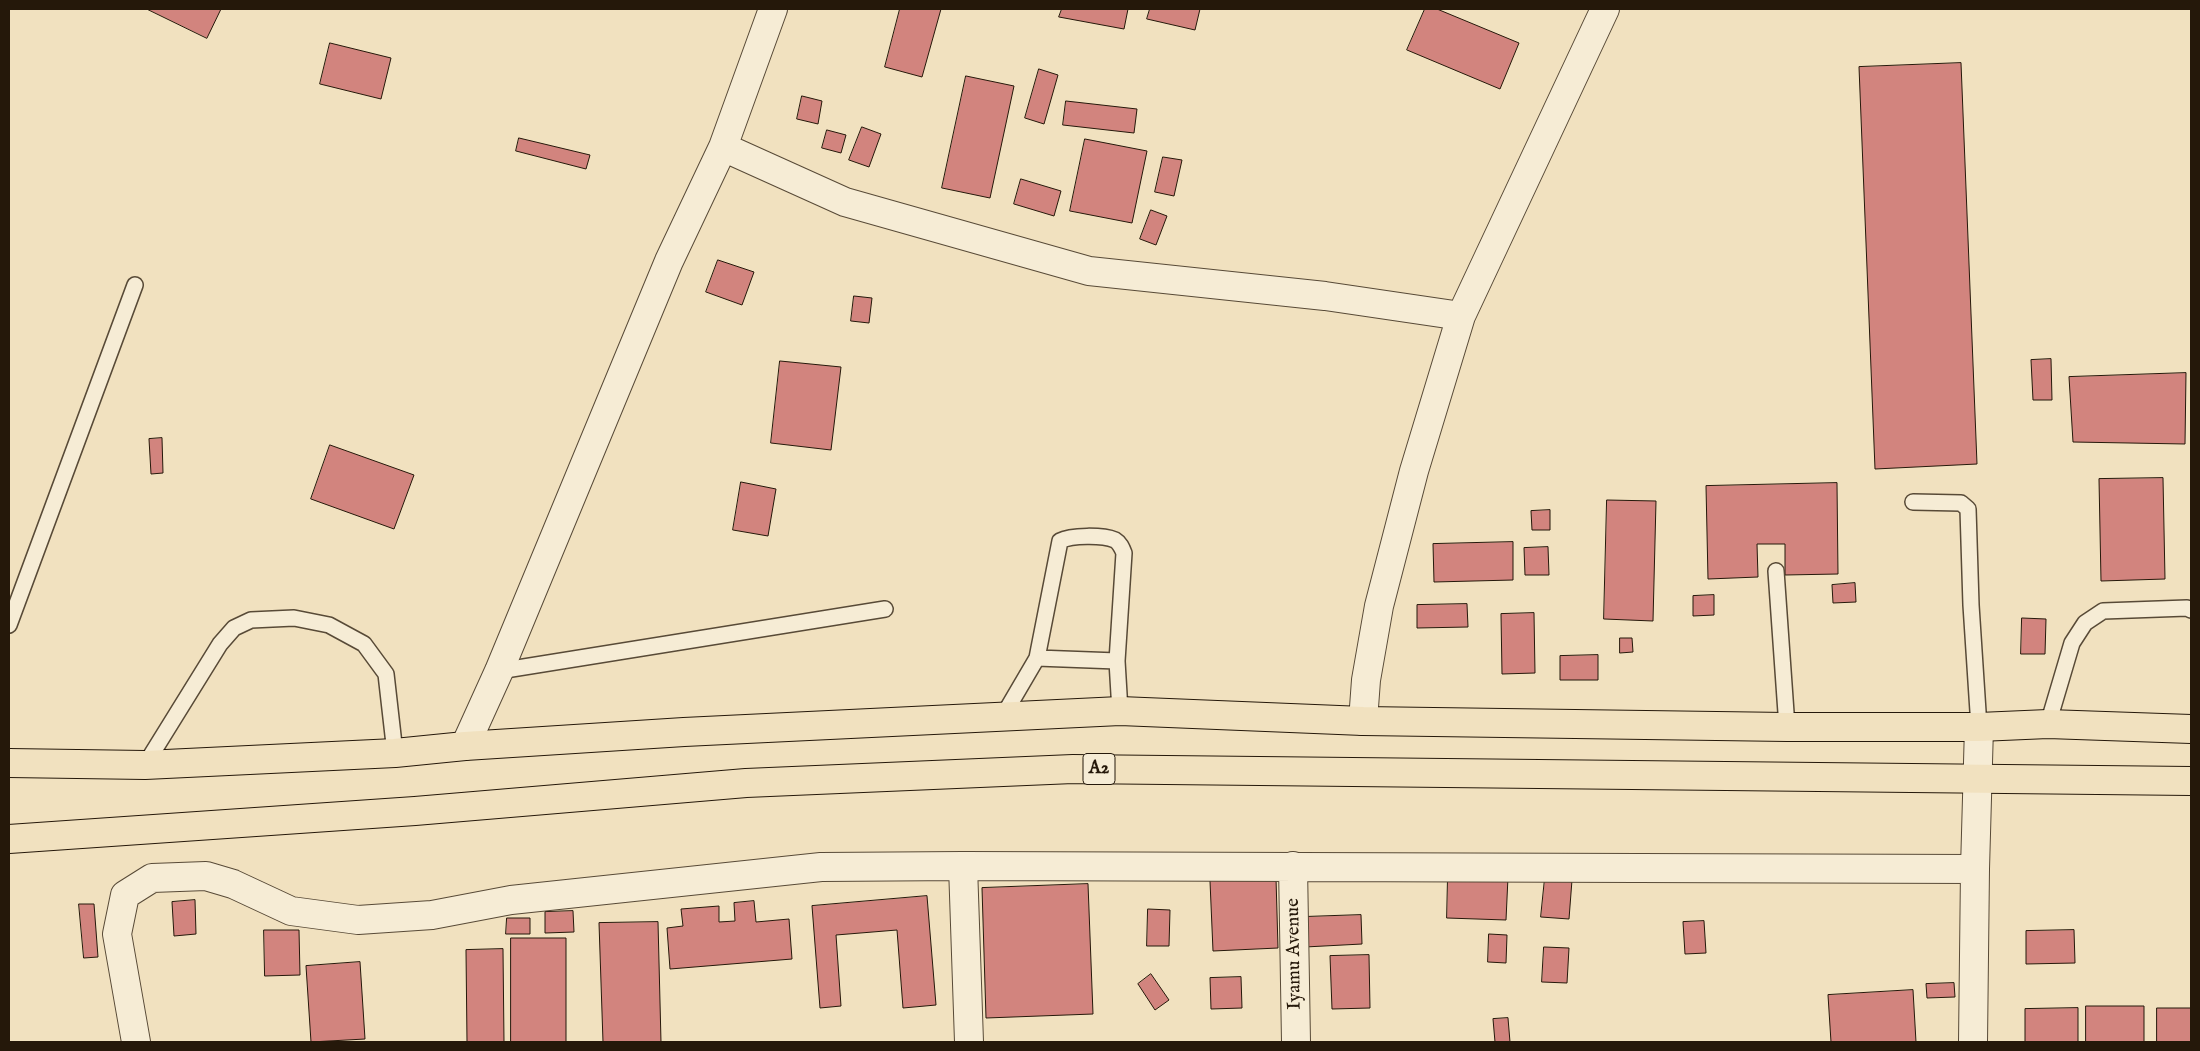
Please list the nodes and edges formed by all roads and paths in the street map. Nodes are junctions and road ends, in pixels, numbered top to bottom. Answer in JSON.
{"nodes":[{"id":1,"x":773,"y":9,"type":"edge"},
{"id":2,"x":1605,"y":9,"type":"edge"},
{"id":3,"x":723,"y":147,"type":"junction"},
{"id":4,"x":134,"y":285,"type":"dead end"},
{"id":5,"x":1461,"y":316,"type":"junction"},
{"id":6,"x":1913,"y":502,"type":"dead end"},
{"id":7,"x":1776,"y":571,"type":"dead end"},
{"id":8,"x":884,"y":609,"type":"dead end"},
{"id":9,"x":2191,"y":610,"type":"edge"},
{"id":10,"x":9,"y":625,"type":"edge"},
{"id":11,"x":1037,"y":658,"type":"junction"},
{"id":12,"x":1117,"y":661,"type":"junction"},
{"id":13,"x":499,"y":671,"type":"junction"},
{"id":14,"x":1120,"y":711,"type":"junction"},
{"id":15,"x":1003,"y":716,"type":"junction"},
{"id":16,"x":1363,"y":721,"type":"junction"},
{"id":17,"x":2048,"y":724,"type":"junction"},
{"id":18,"x":1787,"y":726,"type":"junction"},
{"id":19,"x":1979,"y":727,"type":"junction"},
{"id":20,"x":2191,"y":729,"type":"edge"},
{"id":21,"x":465,"y":746,"type":"junction"},
{"id":22,"x":396,"y":754,"type":"junction"},
{"id":23,"x":9,"y":763,"type":"edge"},
{"id":24,"x":146,"y":764,"type":"junction"},
{"id":25,"x":1978,"y":778,"type":"junction"},
{"id":26,"x":2191,"y":781,"type":"edge"},
{"id":27,"x":9,"y":839,"type":"edge"},
{"id":28,"x":963,"y":866,"type":"junction"},
{"id":29,"x":1293,"y":866,"type":"junction"},
{"id":30,"x":1975,"y":869,"type":"junction"},
{"id":31,"x":136,"y":1042,"type":"edge"},
{"id":32,"x":969,"y":1042,"type":"edge"},
{"id":33,"x":1296,"y":1042,"type":"edge"},
{"id":34,"x":1974,"y":1042,"type":"edge"}],
"edges":[{"from":1,"to":3,"type":"street"},
{"from":2,"to":5,"type":"street"},
{"from":3,"to":5,"type":"street"},
{"from":3,"to":13,"type":"street"},
{"from":4,"to":10,"type":"lane"},
{"from":5,"to":16,"type":"street"},
{"from":6,"to":19,"type":"lane"},
{"from":7,"to":18,"type":"lane"},
{"from":8,"to":13,"type":"lane"},
{"from":9,"to":17,"type":"lane"},
{"from":11,"to":12,"type":"lane"},
{"from":11,"to":12,"type":"lane"},
{"from":11,"to":15,"type":"lane"},
{"from":12,"to":14,"type":"lane"},
{"from":13,"to":21,"type":"street"},
{"from":14,"to":15,"type":"highway"},
{"from":14,"to":16,"type":"highway"},
{"from":15,"to":21,"type":"highway"},
{"from":16,"to":18,"type":"highway"},
{"from":17,"to":19,"type":"highway"},
{"from":17,"to":20,"type":"highway"},
{"from":18,"to":19,"type":"highway"},
{"from":19,"to":25,"type":"street"},
{"from":21,"to":22,"type":"highway"},
{"from":22,"to":24,"type":"highway"},
{"from":22,"to":24,"type":"lane"},
{"from":23,"to":24,"type":"highway"},
{"from":25,"to":26,"type":"highway","number":"A2"},
{"from":25,"to":27,"type":"highway","number":"A2"},
{"from":25,"to":30,"type":"street"},
{"from":28,"to":29,"type":"street"},
{"from":28,"to":31,"type":"street"},
{"from":28,"to":32,"type":"street"},
{"from":29,"to":30,"type":"street"},
{"from":29,"to":33,"type":"street","name":"Iyamu Avenue"},
{"from":30,"to":34,"type":"street"}]}
